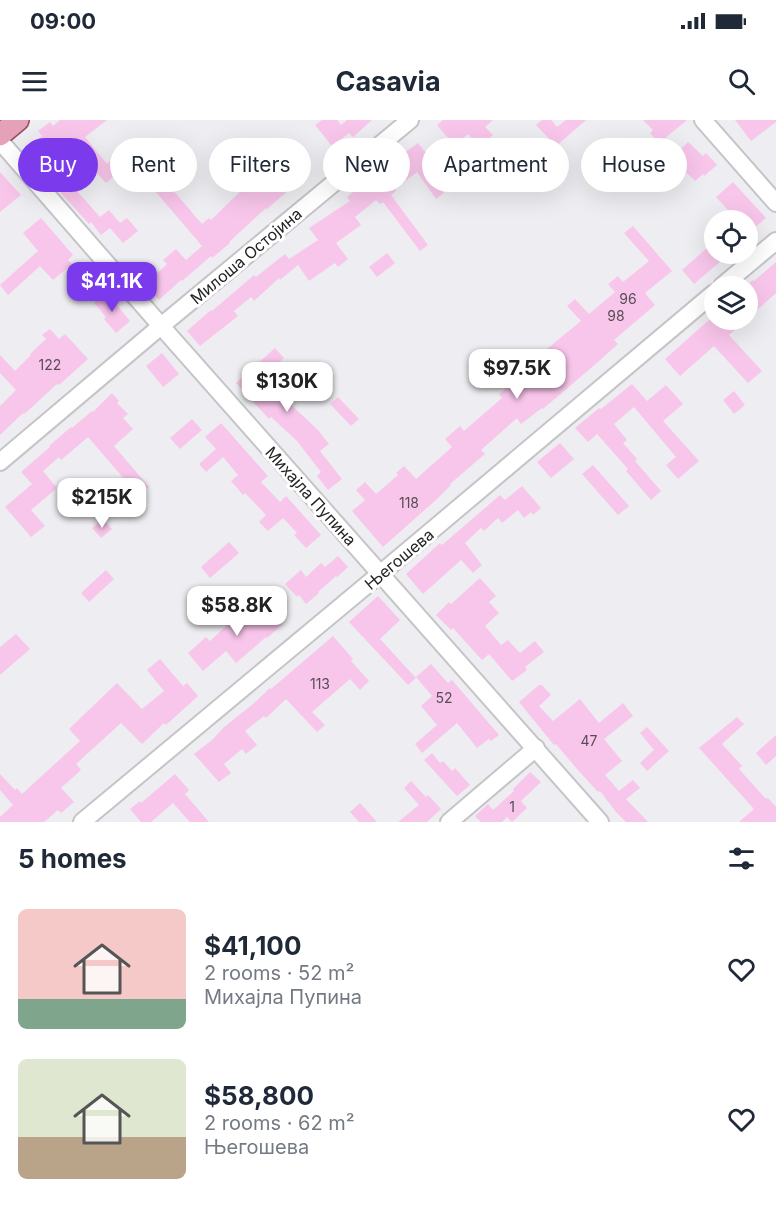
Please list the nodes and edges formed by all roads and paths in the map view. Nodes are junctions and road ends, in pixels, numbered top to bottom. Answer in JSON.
{"nodes":[{"id":1,"x":18,"y":120,"type":"edge"},
{"id":2,"x":410,"y":120,"type":"edge"},
{"id":3,"x":703,"y":120,"type":"edge"},
{"id":4,"x":0,"y":135,"type":"edge"},
{"id":5,"x":0,"y":141,"type":"edge"},
{"id":6,"x":776,"y":203,"type":"edge"},
{"id":7,"x":776,"y":241,"type":"edge"},
{"id":8,"x":734,"y":276,"type":"edge"},
{"id":9,"x":704,"y":301,"type":"edge"},
{"id":10,"x":160,"y":326,"type":"junction"},
{"id":11,"x":0,"y":462,"type":"edge"},
{"id":12,"x":380,"y":574,"type":"junction"},
{"id":13,"x":536,"y":748,"type":"junction"},
{"id":14,"x":82,"y":822,"type":"edge"},
{"id":15,"x":449,"y":822,"type":"edge"},
{"id":16,"x":600,"y":822,"type":"edge"}],
"edges":[{"from":1,"to":4,"type":"main road"},
{"from":2,"to":10,"type":"street","name":"Милоша Остојина"},
{"from":3,"to":6,"type":"street"},
{"from":5,"to":10,"type":"street","name":"Михајла Пупина"},
{"from":7,"to":8,"type":"street"},
{"from":9,"to":12,"type":"street","name":"Његошева"},
{"from":10,"to":11,"type":"street","name":"Милоша Остојина"},
{"from":10,"to":12,"type":"street","name":"Михајла Пупина"},
{"from":12,"to":13,"type":"street","name":"Михајла Пупина"},
{"from":12,"to":14,"type":"street","name":"Његошева"},
{"from":13,"to":15,"type":"street"},
{"from":13,"to":16,"type":"street","name":"Михајла Пупина"}]}
